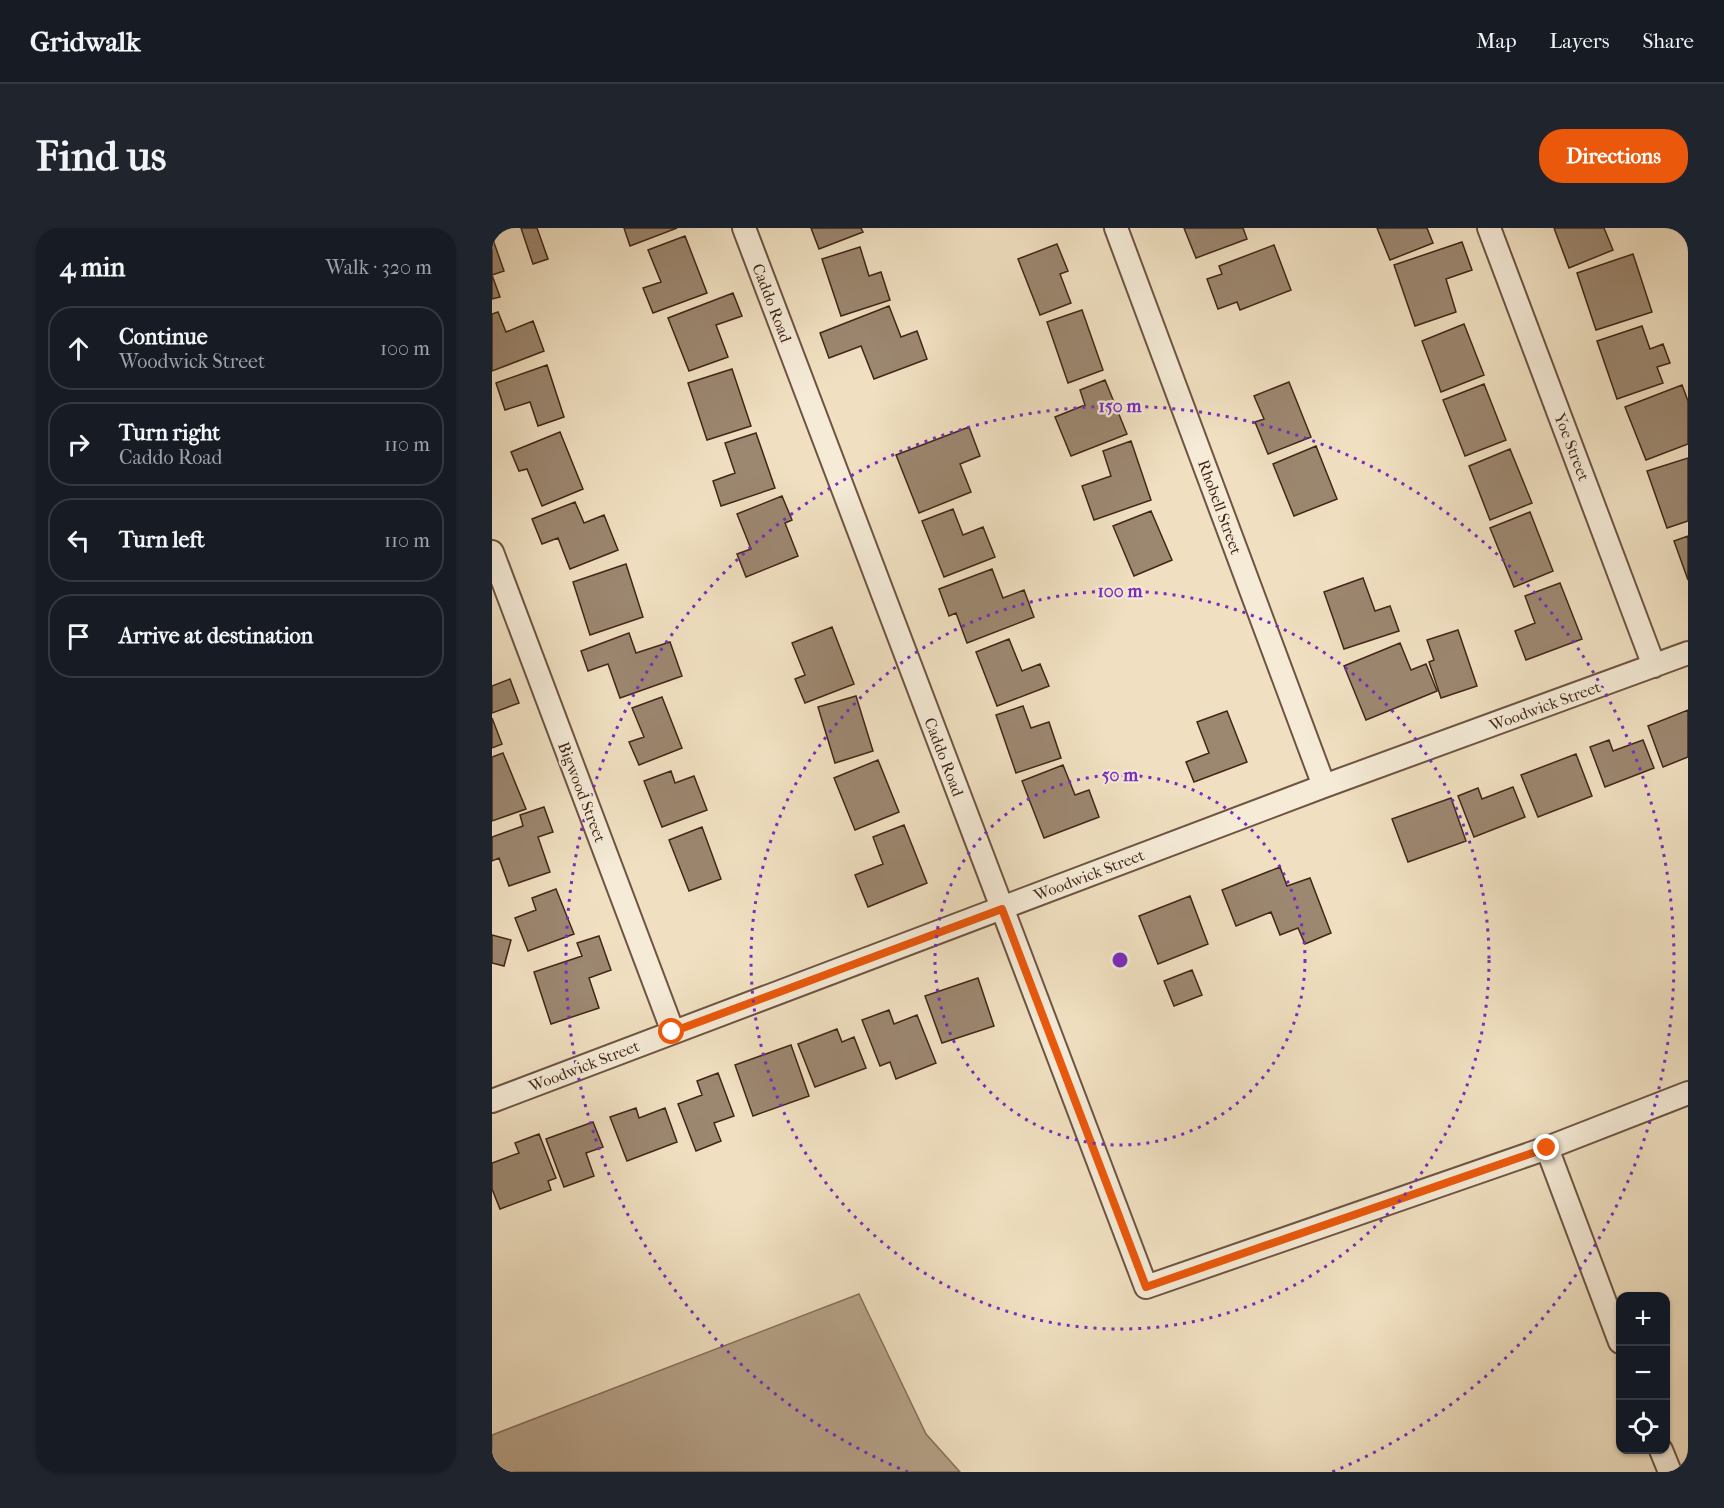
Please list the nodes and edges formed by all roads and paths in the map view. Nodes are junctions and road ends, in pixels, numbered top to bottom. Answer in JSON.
{"nodes":[{"id":1,"x":744,"y":228,"type":"edge"},
{"id":2,"x":1116,"y":228,"type":"edge"},
{"id":3,"x":1490,"y":228,"type":"edge"},
{"id":4,"x":492,"y":552,"type":"edge"},
{"id":5,"x":1688,"y":653,"type":"edge"},
{"id":6,"x":1654,"y":666,"type":"junction"},
{"id":7,"x":1324,"y":786,"type":"junction"},
{"id":8,"x":1002,"y":909,"type":"junction"},
{"id":9,"x":672,"y":1032,"type":"junction"},
{"id":10,"x":1688,"y":1093,"type":"edge"},
{"id":11,"x":492,"y":1101,"type":"edge"},
{"id":12,"x":1547,"y":1148,"type":"junction"},
{"id":13,"x":1616,"y":1331,"type":"edge"},
{"id":14,"x":1663,"y":1454,"type":"edge"},
{"id":15,"x":1668,"y":1472,"type":"edge"}],
"edges":[{"from":1,"to":8,"type":"street","name":"Caddo Road"},
{"from":2,"to":7,"type":"street","name":"Rhobell Street"},
{"from":3,"to":6,"type":"street","name":"Yoe Street"},
{"from":4,"to":9,"type":"street","name":"Bigwood Street"},
{"from":5,"to":6,"type":"street","name":"Woodwick Street"},
{"from":6,"to":7,"type":"street","name":"Woodwick Street"},
{"from":7,"to":8,"type":"street","name":"Woodwick Street"},
{"from":8,"to":9,"type":"street","name":"Woodwick Street"},
{"from":8,"to":12,"type":"street","name":"Caddo Road"},
{"from":9,"to":11,"type":"street","name":"Woodwick Street"},
{"from":10,"to":12,"type":"street"},
{"from":12,"to":13,"type":"street"},
{"from":14,"to":15,"type":"street"}]}
